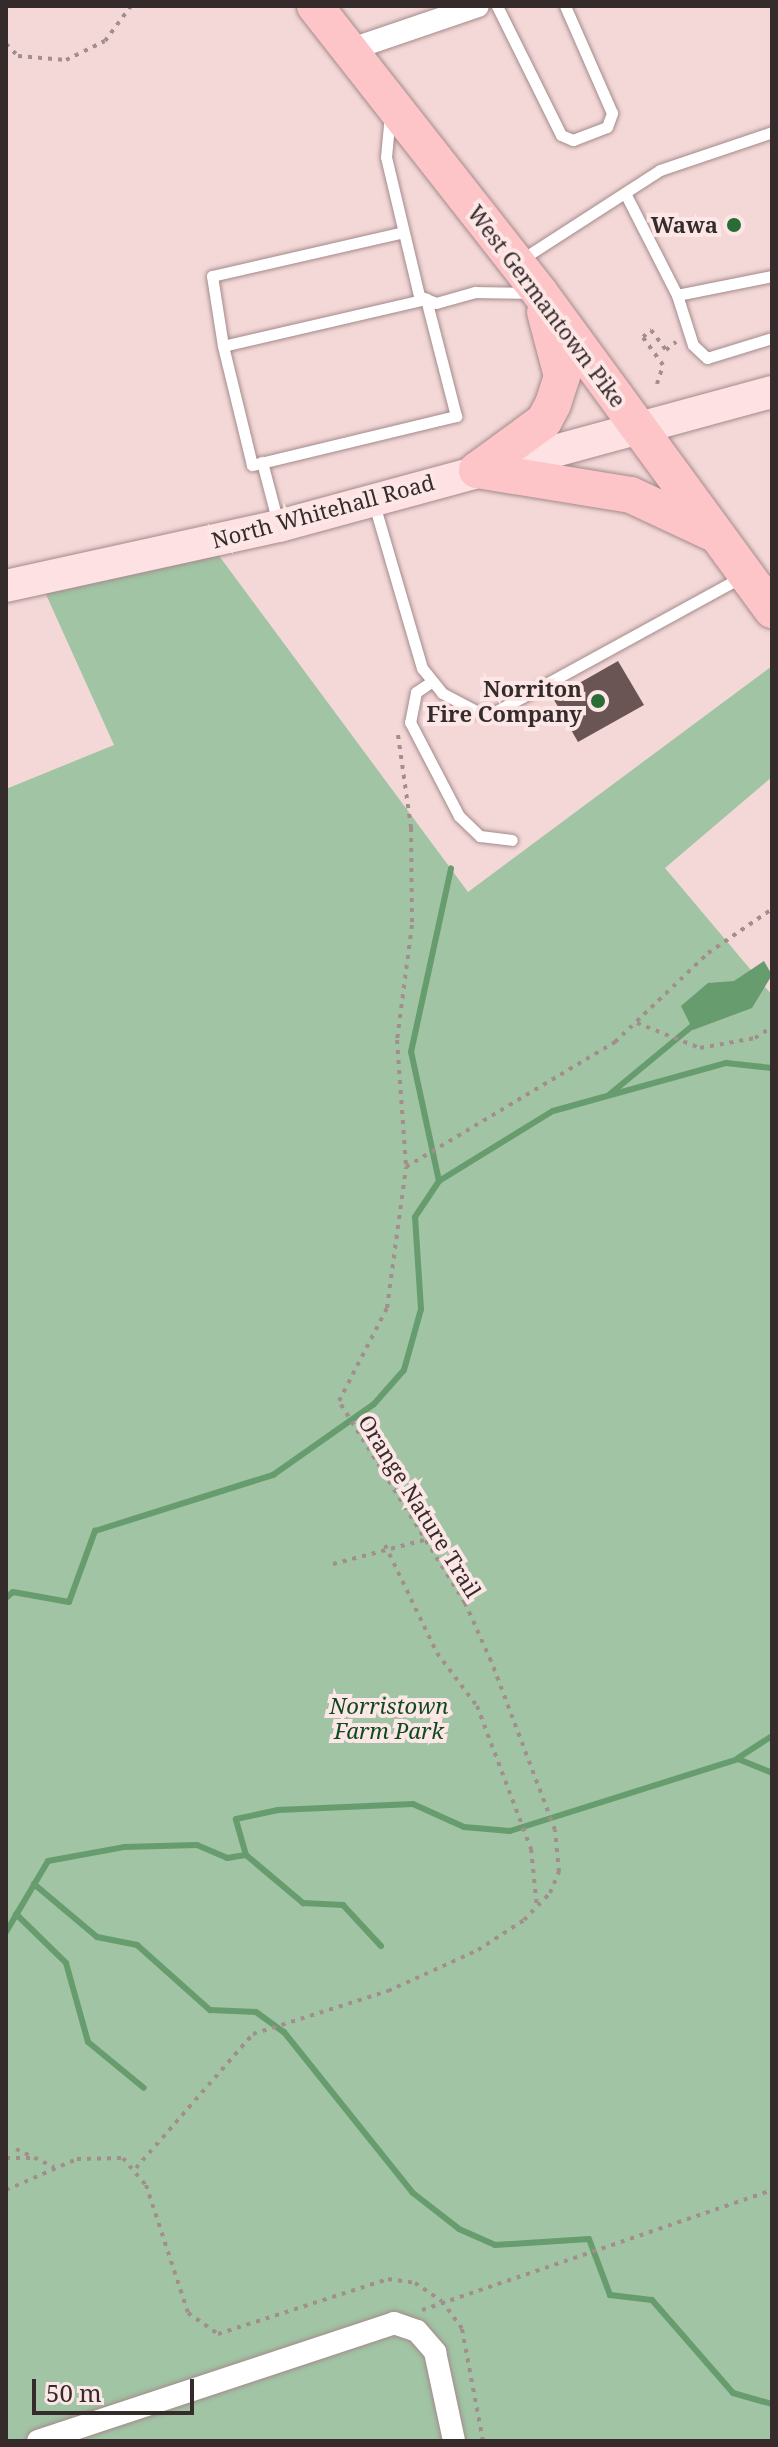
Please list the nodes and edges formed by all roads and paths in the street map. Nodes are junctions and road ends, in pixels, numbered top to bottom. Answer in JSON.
{"nodes":[{"id":1,"x":131,"y":6,"type":"edge"},
{"id":2,"x":315,"y":6,"type":"edge"},
{"id":3,"x":478,"y":6,"type":"edge"},
{"id":4,"x":497,"y":6,"type":"edge"},
{"id":5,"x":565,"y":6,"type":"edge"},
{"id":6,"x":6,"y":44,"type":"edge"},
{"id":7,"x":349,"y":50,"type":"junction"},
{"id":8,"x":391,"y":106,"type":"junction"},
{"id":9,"x":772,"y":132,"type":"edge"},
{"id":10,"x":626,"y":195,"type":"junction"},
{"id":11,"x":400,"y":233,"type":"junction"},
{"id":12,"x":517,"y":263,"type":"junction"},
{"id":13,"x":772,"y":276,"type":"edge"},
{"id":14,"x":540,"y":293,"type":"junction"},
{"id":15,"x":677,"y":295,"type":"junction"},
{"id":16,"x":426,"y":299,"type":"junction"},
{"id":17,"x":688,"y":331,"type":"junction"},
{"id":18,"x":772,"y":338,"type":"edge"},
{"id":19,"x":223,"y":346,"type":"junction"},
{"id":20,"x":657,"y":384,"type":"dead end"},
{"id":21,"x":772,"y":392,"type":"edge"},
{"id":22,"x":637,"y":423,"type":"junction"},
{"id":23,"x":262,"y":462,"type":"junction"},
{"id":24,"x":477,"y":470,"type":"junction"},
{"id":25,"x":372,"y":496,"type":"junction"},
{"id":26,"x":279,"y":526,"type":"junction"},
{"id":27,"x":712,"y":533,"type":"junction"},
{"id":28,"x":745,"y":576,"type":"junction"},
{"id":29,"x":6,"y":586,"type":"edge"},
{"id":30,"x":772,"y":610,"type":"edge"},
{"id":31,"x":431,"y":682,"type":"junction"},
{"id":32,"x":410,"y":722,"type":"junction"},
{"id":33,"x":512,"y":840,"type":"dead end"},
{"id":34,"x":772,"y":909,"type":"edge"},
{"id":35,"x":637,"y":1023,"type":"junction"},
{"id":36,"x":772,"y":1027,"type":"edge"},
{"id":37,"x":406,"y":1167,"type":"junction"},
{"id":38,"x":424,"y":1540,"type":"junction"},
{"id":39,"x":385,"y":1545,"type":"junction"},
{"id":40,"x":333,"y":1564,"type":"dead end"},
{"id":41,"x":537,"y":1909,"type":"junction"},
{"id":42,"x":16,"y":2149,"type":"dead end"},
{"id":43,"x":6,"y":2158,"type":"edge"},
{"id":44,"x":34,"y":2158,"type":"junction"},
{"id":45,"x":54,"y":2167,"type":"junction"},
{"id":46,"x":136,"y":2168,"type":"junction"},
{"id":47,"x":6,"y":2190,"type":"edge"},
{"id":48,"x":772,"y":2190,"type":"edge"},
{"id":49,"x":442,"y":2301,"type":"junction"},
{"id":50,"x":38,"y":2441,"type":"edge"},
{"id":51,"x":454,"y":2441,"type":"edge"},
{"id":52,"x":483,"y":2441,"type":"edge"}],
"edges":[{"from":1,"to":6,"type":"path"},
{"from":2,"to":7,"type":"main road","name":"West Germantown Pike"},
{"from":3,"to":7,"type":"street"},
{"from":4,"to":5,"type":"lane"},
{"from":7,"to":8,"type":"main road","name":"West Germantown Pike"},
{"from":8,"to":11,"type":"lane"},
{"from":8,"to":12,"type":"main road","name":"West Germantown Pike"},
{"from":9,"to":10,"type":"lane"},
{"from":10,"to":12,"type":"lane"},
{"from":10,"to":15,"type":"lane"},
{"from":11,"to":16,"type":"lane"},
{"from":11,"to":19,"type":"lane"},
{"from":12,"to":14,"type":"main road","name":"West Germantown Pike"},
{"from":13,"to":15,"type":"lane"},
{"from":14,"to":16,"type":"lane"},
{"from":14,"to":22,"type":"main road","name":"West Germantown Pike"},
{"from":14,"to":24,"type":"main road"},
{"from":15,"to":17,"type":"lane"},
{"from":16,"to":19,"type":"lane"},
{"from":16,"to":23,"type":"lane"},
{"from":17,"to":18,"type":"lane"},
{"from":17,"to":20,"type":"path"},
{"from":19,"to":23,"type":"lane"},
{"from":21,"to":22,"type":"main road","name":"North Whitehall Road"},
{"from":22,"to":24,"type":"main road","name":"North Whitehall Road"},
{"from":22,"to":27,"type":"main road","name":"West Germantown Pike"},
{"from":23,"to":26,"type":"lane"},
{"from":24,"to":25,"type":"main road","name":"North Whitehall Road"},
{"from":24,"to":27,"type":"main road"},
{"from":25,"to":26,"type":"main road","name":"North Whitehall Road"},
{"from":25,"to":31,"type":"lane"},
{"from":26,"to":29,"type":"main road","name":"North Whitehall Road"},
{"from":27,"to":28,"type":"main road","name":"West Germantown Pike"},
{"from":28,"to":30,"type":"main road","name":"West Germantown Pike"},
{"from":28,"to":31,"type":"lane"},
{"from":31,"to":32,"type":"lane"},
{"from":32,"to":33,"type":"lane"},
{"from":32,"to":37,"type":"path"},
{"from":34,"to":35,"type":"path"},
{"from":35,"to":36,"type":"path"},
{"from":35,"to":37,"type":"path"},
{"from":37,"to":38,"type":"path","name":"Orange Nature Trail"},
{"from":38,"to":39,"type":"path"},
{"from":38,"to":41,"type":"path","name":"Orange Nature Trail"},
{"from":39,"to":40,"type":"path"},
{"from":39,"to":41,"type":"path"},
{"from":41,"to":46,"type":"path","name":"Orange Nature Trail"},
{"from":42,"to":44,"type":"path"},
{"from":43,"to":44,"type":"path"},
{"from":44,"to":45,"type":"path"},
{"from":45,"to":46,"type":"path"},
{"from":45,"to":47,"type":"path"},
{"from":46,"to":49,"type":"path"},
{"from":48,"to":49,"type":"path"},
{"from":49,"to":52,"type":"path"},
{"from":50,"to":51,"type":"street"}]}
